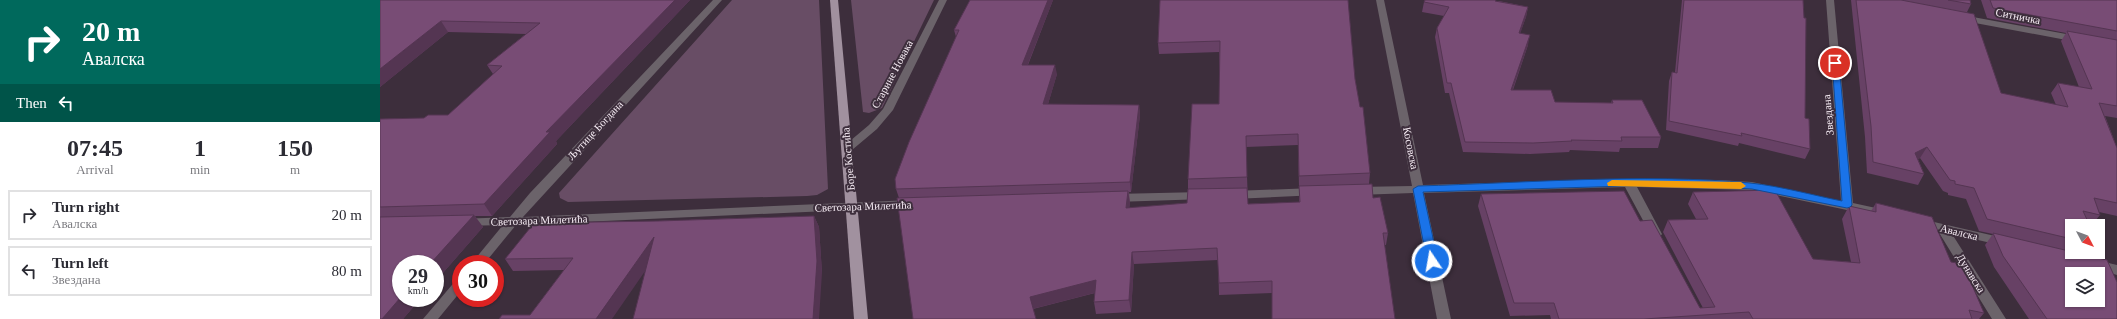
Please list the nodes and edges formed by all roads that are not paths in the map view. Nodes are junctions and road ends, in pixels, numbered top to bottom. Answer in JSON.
{"nodes":[{"id":1,"x":718,"y":0,"type":"edge"},
{"id":2,"x":834,"y":0,"type":"edge"},
{"id":3,"x":943,"y":0,"type":"edge"},
{"id":4,"x":1380,"y":0,"type":"edge"},
{"id":5,"x":1830,"y":0,"type":"edge"},
{"id":6,"x":1953,"y":16,"type":"edge"},
{"id":7,"x":2086,"y":41,"type":"edge"},
{"id":8,"x":848,"y":148,"type":"junction"},
{"id":9,"x":1628,"y":183,"type":"junction"},
{"id":10,"x":1418,"y":189,"type":"junction"},
{"id":11,"x":1346,"y":191,"type":"edge"},
{"id":12,"x":1322,"y":192,"type":"edge"},
{"id":13,"x":1099,"y":199,"type":"edge"},
{"id":14,"x":924,"y":204,"type":"edge"},
{"id":15,"x":1847,"y":205,"type":"junction"},
{"id":16,"x":852,"y":206,"type":"junction"},
{"id":17,"x":1898,"y":217,"type":"edge"},
{"id":18,"x":513,"y":221,"type":"junction"},
{"id":19,"x":1913,"y":221,"type":"edge"},
{"id":20,"x":453,"y":223,"type":"edge"},
{"id":21,"x":1942,"y":228,"type":"junction"},
{"id":22,"x":1661,"y":244,"type":"edge"},
{"id":23,"x":2018,"y":246,"type":"edge"},
{"id":24,"x":485,"y":255,"type":"edge"},
{"id":25,"x":2087,"y":262,"type":"edge"},
{"id":26,"x":2117,"y":270,"type":"edge"},
{"id":27,"x":452,"y":293,"type":"edge"},
{"id":28,"x":430,"y":319,"type":"edge"},
{"id":29,"x":861,"y":319,"type":"edge"},
{"id":30,"x":1444,"y":319,"type":"edge"},
{"id":31,"x":2000,"y":319,"type":"edge"}],
"edges":[{"from":1,"to":18,"type":"street","name":"Љутице Богдана"},
{"from":2,"to":8,"type":"main road","name":"Боре Костића"},
{"from":3,"to":8,"type":"street","name":"Старине Новака"},
{"from":4,"to":10,"type":"street","name":"Косовска"},
{"from":5,"to":15,"type":"street","name":"Звездана"},
{"from":6,"to":7,"type":"street","name":"Ситничка"},
{"from":8,"to":16,"type":"main road","name":"Боре Костића"},
{"from":9,"to":10,"type":"street"},
{"from":9,"to":15,"type":"street"},
{"from":9,"to":22,"type":"street"},
{"from":10,"to":11,"type":"street"},
{"from":10,"to":30,"type":"street","name":"Косовска"},
{"from":12,"to":13,"type":"street"},
{"from":14,"to":16,"type":"street","name":"Светозара Милетића"},
{"from":15,"to":17,"type":"street"},
{"from":16,"to":18,"type":"street","name":"Светозара Милетића"},
{"from":16,"to":29,"type":"main road","name":"Боре Костића"},
{"from":18,"to":20,"type":"street","name":"Светозара Милетића"},
{"from":18,"to":24,"type":"street","name":"Љутице Богдана"},
{"from":19,"to":21,"type":"street","name":"Авалска"},
{"from":21,"to":23,"type":"street","name":"Авалска"},
{"from":21,"to":31,"type":"street","name":"Дунавска"},
{"from":25,"to":26,"type":"street"},
{"from":27,"to":28,"type":"street"}]}
